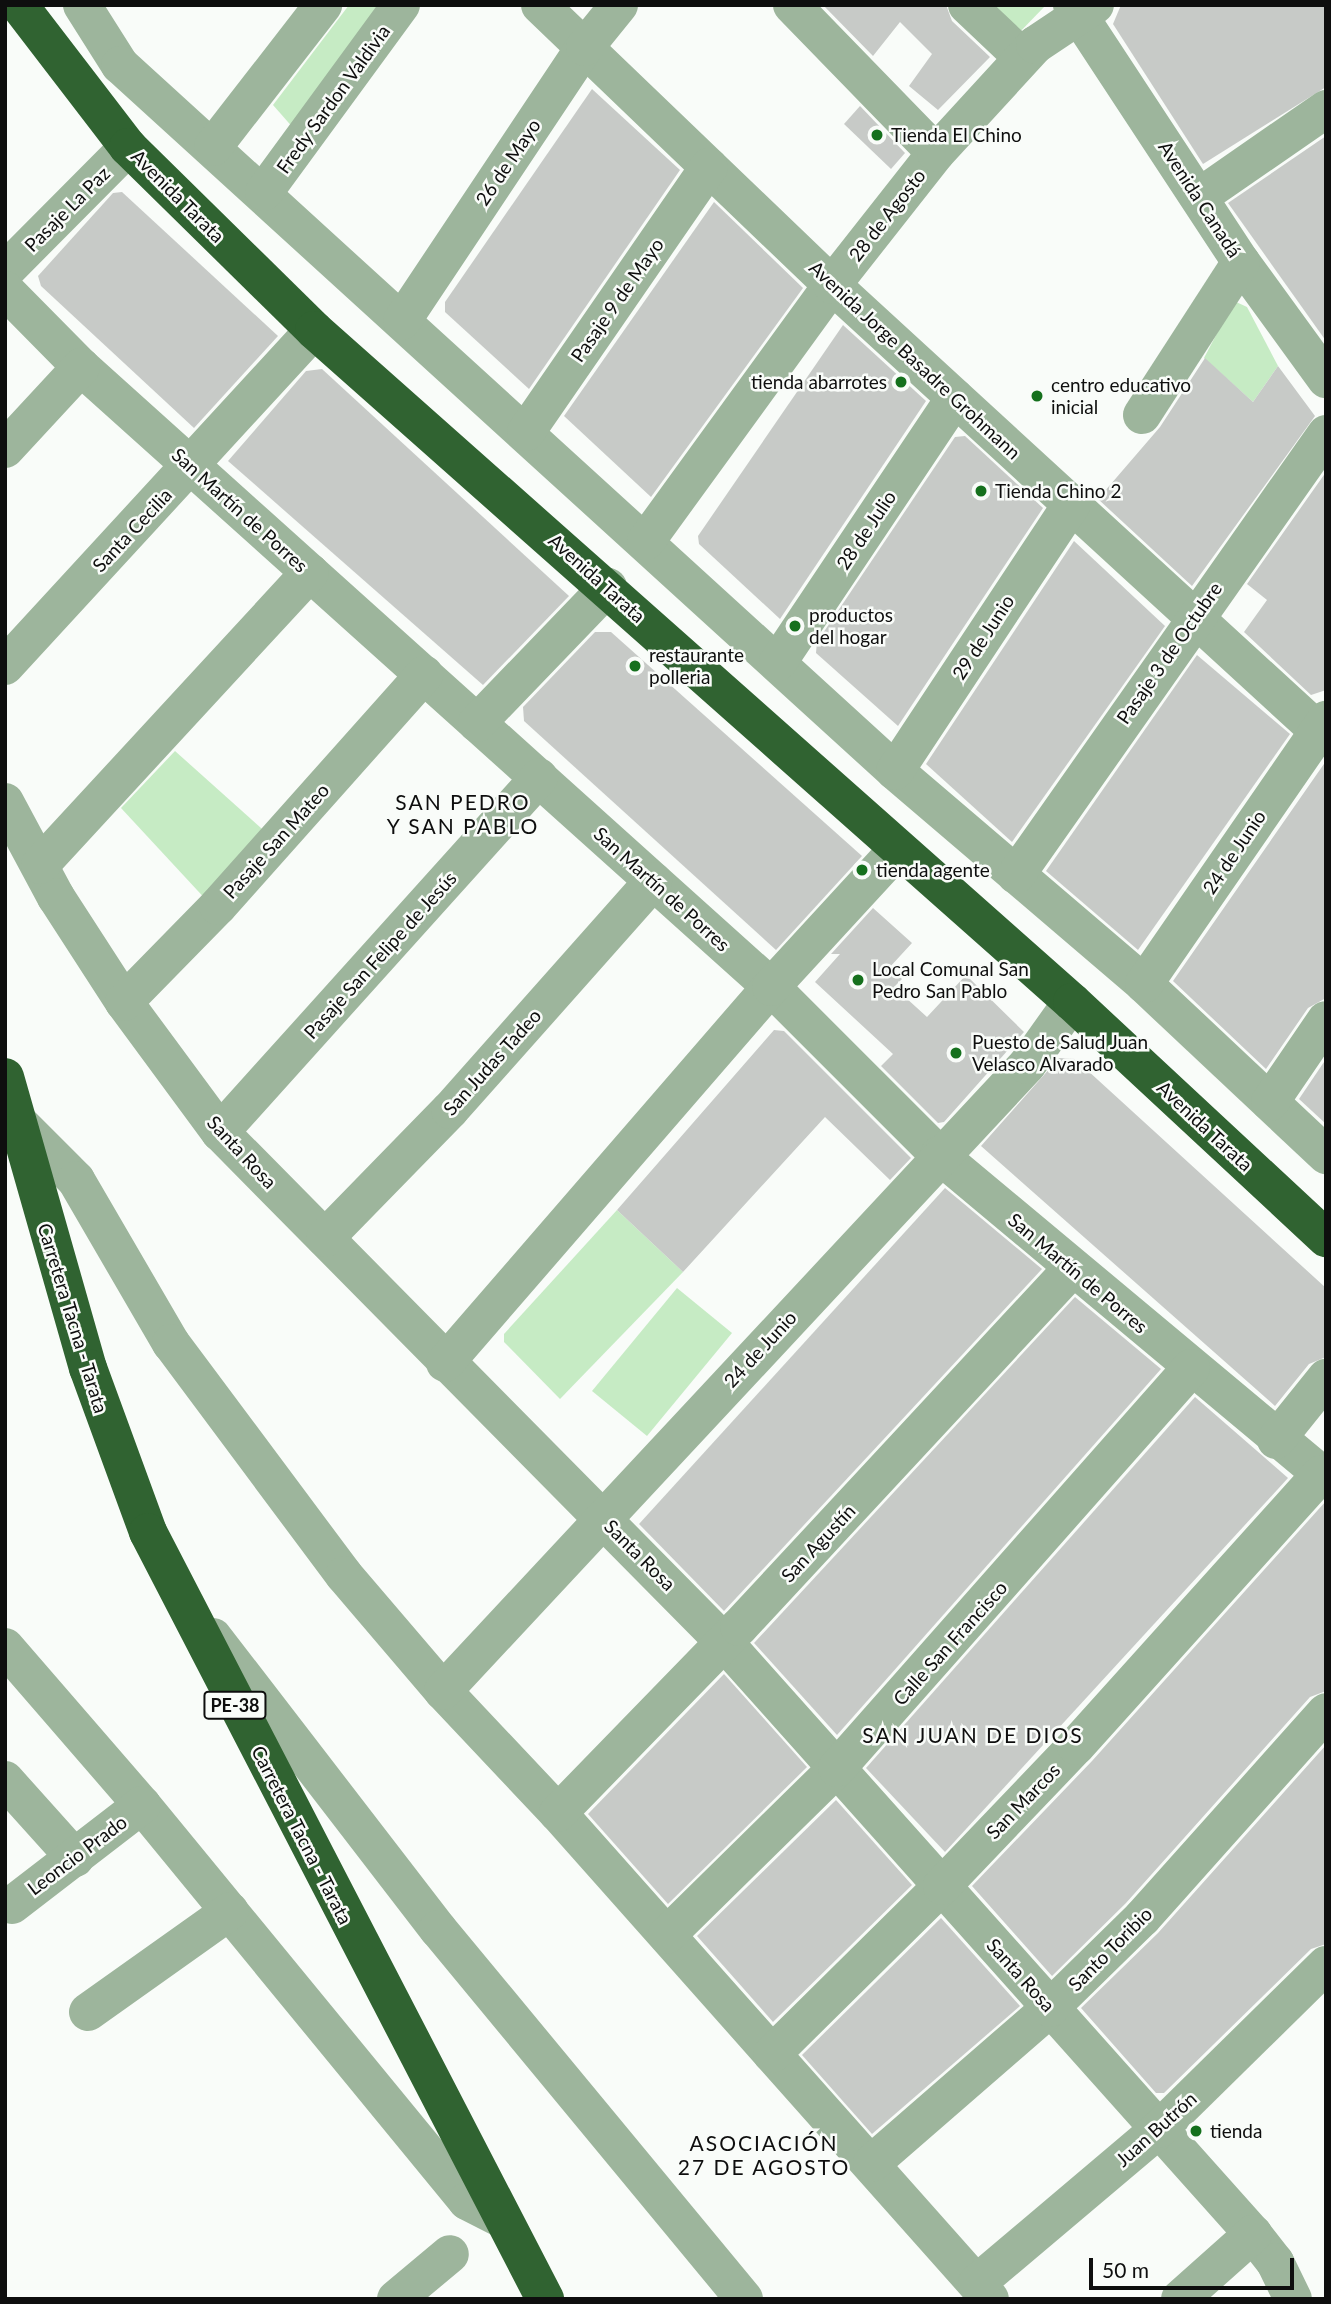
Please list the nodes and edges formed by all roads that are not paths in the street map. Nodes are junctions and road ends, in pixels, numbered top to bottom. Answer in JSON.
{"nodes":[{"id":1,"x":19,"y":5,"type":"edge"},
{"id":2,"x":82,"y":5,"type":"edge"},
{"id":3,"x":323,"y":5,"type":"edge"},
{"id":4,"x":401,"y":5,"type":"edge"},
{"id":5,"x":540,"y":5,"type":"edge"},
{"id":6,"x":619,"y":5,"type":"edge"},
{"id":7,"x":792,"y":5,"type":"edge"},
{"id":8,"x":967,"y":5,"type":"edge"},
{"id":9,"x":1082,"y":9,"type":"edge"},
{"id":10,"x":585,"y":47,"type":"junction"},
{"id":11,"x":1022,"y":57,"type":"junction"},
{"id":12,"x":120,"y":65,"type":"junction"},
{"id":13,"x":90,"y":99,"type":"junction"},
{"id":14,"x":1326,"y":109,"type":"edge"},
{"id":15,"x":128,"y":147,"type":"junction"},
{"id":16,"x":213,"y":147,"type":"junction"},
{"id":17,"x":936,"y":153,"type":"junction"},
{"id":18,"x":709,"y":167,"type":"junction"},
{"id":19,"x":264,"y":192,"type":"junction"},
{"id":20,"x":1199,"y":197,"type":"junction"},
{"id":21,"x":1241,"y":262,"type":"junction"},
{"id":22,"x":5,"y":271,"type":"edge"},
{"id":23,"x":832,"y":285,"type":"junction"},
{"id":24,"x":5,"y":290,"type":"edge"},
{"id":25,"x":402,"y":321,"type":"junction"},
{"id":26,"x":314,"y":330,"type":"junction"},
{"id":27,"x":1321,"y":365,"type":"edge"},
{"id":28,"x":81,"y":367,"type":"junction"},
{"id":29,"x":955,"y":398,"type":"junction"},
{"id":30,"x":1142,"y":415,"type":"dead end"},
{"id":31,"x":526,"y":432,"type":"junction"},
{"id":32,"x":1326,"y":434,"type":"edge"},
{"id":33,"x":5,"y":449,"type":"edge"},
{"id":34,"x":191,"y":466,"type":"junction"},
{"id":35,"x":1072,"y":504,"type":"junction"},
{"id":36,"x":646,"y":541,"type":"junction"},
{"id":37,"x":310,"y":572,"type":"junction"},
{"id":38,"x":608,"y":587,"type":"junction"},
{"id":39,"x":1195,"y":615,"type":"junction"},
{"id":40,"x":778,"y":662,"type":"junction"},
{"id":41,"x":5,"y":666,"type":"edge"},
{"id":42,"x":424,"y":675,"type":"junction"},
{"id":43,"x":477,"y":723,"type":"junction"},
{"id":44,"x":1323,"y":729,"type":"edge"},
{"id":45,"x":895,"y":771,"type":"junction"},
{"id":46,"x":539,"y":778,"type":"junction"},
{"id":47,"x":5,"y":802,"type":"edge"},
{"id":48,"x":898,"y":849,"type":"junction"},
{"id":49,"x":40,"y":865,"type":"junction"},
{"id":50,"x":1016,"y":875,"type":"junction"},
{"id":51,"x":653,"y":881,"type":"junction"},
{"id":52,"x":1144,"y":984,"type":"junction"},
{"id":53,"x":771,"y":987,"type":"junction"},
{"id":54,"x":124,"y":1002,"type":"junction"},
{"id":55,"x":1072,"y":1002,"type":"junction"},
{"id":56,"x":1326,"y":1020,"type":"edge"},
{"id":57,"x":5,"y":1077,"type":"edge"},
{"id":58,"x":1270,"y":1102,"type":"junction"},
{"id":59,"x":18,"y":1122,"type":"junction"},
{"id":60,"x":220,"y":1132,"type":"junction"},
{"id":61,"x":939,"y":1154,"type":"junction"},
{"id":62,"x":1326,"y":1156,"type":"edge"},
{"id":63,"x":325,"y":1238,"type":"junction"},
{"id":64,"x":1326,"y":1238,"type":"edge"},
{"id":65,"x":1073,"y":1268,"type":"junction"},
{"id":66,"x":445,"y":1363,"type":"junction"},
{"id":67,"x":1191,"y":1368,"type":"junction"},
{"id":68,"x":1326,"y":1378,"type":"edge"},
{"id":69,"x":1276,"y":1440,"type":"junction"},
{"id":70,"x":1323,"y":1476,"type":"edge"},
{"id":71,"x":602,"y":1517,"type":"junction"},
{"id":72,"x":175,"y":1589,"type":"junction"},
{"id":73,"x":724,"y":1642,"type":"junction"},
{"id":74,"x":5,"y":1647,"type":"edge"},
{"id":75,"x":443,"y":1691,"type":"junction"},
{"id":76,"x":1326,"y":1712,"type":"edge"},
{"id":77,"x":837,"y":1768,"type":"junction"},
{"id":78,"x":5,"y":1780,"type":"edge"},
{"id":79,"x":142,"y":1805,"type":"junction"},
{"id":80,"x":558,"y":1813,"type":"junction"},
{"id":81,"x":75,"y":1858,"type":"junction"},
{"id":82,"x":942,"y":1886,"type":"junction"},
{"id":83,"x":12,"y":1905,"type":"dead end"},
{"id":84,"x":230,"y":1911,"type":"junction"},
{"id":85,"x":667,"y":1935,"type":"junction"},
{"id":86,"x":1326,"y":1965,"type":"edge"},
{"id":87,"x":1050,"y":2008,"type":"junction"},
{"id":88,"x":89,"y":2011,"type":"dead end"},
{"id":89,"x":772,"y":2054,"type":"junction"},
{"id":90,"x":1159,"y":2129,"type":"junction"},
{"id":91,"x":872,"y":2163,"type":"junction"},
{"id":92,"x":500,"y":2218,"type":"junction"},
{"id":93,"x":1253,"y":2234,"type":"junction"},
{"id":94,"x":450,"y":2254,"type":"dead end"},
{"id":95,"x":984,"y":2291,"type":"edge"},
{"id":96,"x":396,"y":2299,"type":"edge"},
{"id":97,"x":545,"y":2299,"type":"edge"},
{"id":98,"x":744,"y":2299,"type":"edge"},
{"id":99,"x":1180,"y":2299,"type":"edge"},
{"id":100,"x":1293,"y":2299,"type":"edge"}],
"edges":[{"from":1,"to":13,"type":"highway","name":"Avenida Tarata"},
{"from":2,"to":12,"type":"street"},
{"from":3,"to":16,"type":"street"},
{"from":4,"to":19,"type":"street","name":"Fredy Sardon Valdivia"},
{"from":5,"to":10,"type":"street","name":"Avenida Jorge Basadre Grohmann"},
{"from":6,"to":10,"type":"street","name":"26 de Mayo"},
{"from":7,"to":17,"type":"street"},
{"from":8,"to":11,"type":"street"},
{"from":9,"to":11,"type":"street","name":"28 de Agosto"},
{"from":9,"to":20,"type":"street","name":"Avenida Canadá"},
{"from":10,"to":18,"type":"street","name":"Avenida Jorge Basadre Grohmann"},
{"from":10,"to":25,"type":"street","name":"26 de Mayo"},
{"from":11,"to":17,"type":"street","name":"28 de Agosto"},
{"from":12,"to":13,"type":"street"},
{"from":12,"to":16,"type":"street"},
{"from":13,"to":15,"type":"highway","name":"Avenida Tarata"},
{"from":14,"to":20,"type":"street"},
{"from":15,"to":22,"type":"street","name":"Pasaje La Paz"},
{"from":15,"to":26,"type":"highway","name":"Avenida Tarata"},
{"from":16,"to":19,"type":"street"},
{"from":17,"to":23,"type":"street","name":"28 de Agosto"},
{"from":18,"to":23,"type":"street","name":"Avenida Jorge Basadre Grohmann"},
{"from":18,"to":31,"type":"street","name":"Pasaje 9 de Mayo"},
{"from":19,"to":25,"type":"street"},
{"from":20,"to":21,"type":"street","name":"Avenida Canadá"},
{"from":21,"to":27,"type":"street","name":"Avenida Canadá"},
{"from":21,"to":30,"type":"street"},
{"from":23,"to":29,"type":"street","name":"Avenida Jorge Basadre Grohmann"},
{"from":23,"to":36,"type":"street","name":"28 de Agosto"},
{"from":24,"to":28,"type":"street","name":"San Martín de Porres"},
{"from":25,"to":31,"type":"street"},
{"from":26,"to":34,"type":"street","name":"Santa Cecilia"},
{"from":26,"to":38,"type":"highway","name":"Avenida Tarata"},
{"from":28,"to":33,"type":"street"},
{"from":28,"to":34,"type":"street","name":"San Martín de Porres"},
{"from":29,"to":35,"type":"street","name":"Avenida Jorge Basadre Grohmann"},
{"from":29,"to":40,"type":"street","name":"28 de Julio"},
{"from":31,"to":36,"type":"street"},
{"from":32,"to":39,"type":"street","name":"Pasaje 3 de Octubre"},
{"from":34,"to":37,"type":"street","name":"San Martín de Porres"},
{"from":34,"to":41,"type":"street","name":"Santa Cecilia"},
{"from":35,"to":39,"type":"street","name":"Avenida Jorge Basadre Grohmann"},
{"from":35,"to":45,"type":"street","name":"29 de Junio"},
{"from":36,"to":40,"type":"street"},
{"from":37,"to":42,"type":"street","name":"San Martín de Porres"},
{"from":37,"to":49,"type":"street"},
{"from":38,"to":43,"type":"street"},
{"from":38,"to":48,"type":"highway","name":"Avenida Tarata"},
{"from":39,"to":44,"type":"street","name":"Avenida Jorge Basadre Grohmann"},
{"from":39,"to":50,"type":"street","name":"Pasaje 3 de Octubre"},
{"from":40,"to":45,"type":"street"},
{"from":42,"to":43,"type":"street","name":"San Martín de Porres"},
{"from":42,"to":54,"type":"street","name":"Pasaje San Mateo"},
{"from":43,"to":46,"type":"street","name":"San Martín de Porres"},
{"from":44,"to":52,"type":"street","name":"24 de Junio"},
{"from":45,"to":50,"type":"street"},
{"from":46,"to":51,"type":"street","name":"San Martín de Porres"},
{"from":46,"to":60,"type":"street","name":"Pasaje San Felipe de Jesús"},
{"from":47,"to":49,"type":"street","name":"Santa Rosa"},
{"from":48,"to":53,"type":"street"},
{"from":48,"to":55,"type":"highway","name":"Avenida Tarata"},
{"from":49,"to":54,"type":"street","name":"Santa Rosa"},
{"from":50,"to":52,"type":"street"},
{"from":51,"to":53,"type":"street","name":"San Martín de Porres"},
{"from":51,"to":63,"type":"street","name":"San Judas Tadeo"},
{"from":52,"to":58,"type":"street"},
{"from":53,"to":61,"type":"street","name":"San Martín de Porres"},
{"from":53,"to":66,"type":"street"},
{"from":54,"to":60,"type":"street","name":"Santa Rosa"},
{"from":55,"to":61,"type":"street","name":"24 de Junio"},
{"from":55,"to":64,"type":"highway","name":"Avenida Tarata"},
{"from":56,"to":58,"type":"street"},
{"from":57,"to":59,"type":"highway","name":"Carretera Tacna - Tarata","number":"PE-38"},
{"from":58,"to":62,"type":"street"},
{"from":59,"to":72,"type":"highway","name":"Carretera Tacna - Tarata","number":"PE-38"},
{"from":59,"to":75,"type":"street"},
{"from":60,"to":63,"type":"street","name":"Santa Rosa"},
{"from":61,"to":65,"type":"street","name":"San Martín de Porres"},
{"from":61,"to":71,"type":"street","name":"24 de Junio"},
{"from":63,"to":66,"type":"street","name":"Santa Rosa"},
{"from":65,"to":67,"type":"street","name":"San Martín de Porres"},
{"from":65,"to":73,"type":"street","name":"San Agustín"},
{"from":66,"to":71,"type":"street","name":"Santa Rosa"},
{"from":67,"to":69,"type":"street","name":"San Martín de Porres"},
{"from":67,"to":77,"type":"street","name":"Calle San Francisco"},
{"from":68,"to":69,"type":"street"},
{"from":69,"to":70,"type":"street","name":"San Martín de Porres"},
{"from":70,"to":82,"type":"street","name":"San Marcos"},
{"from":71,"to":73,"type":"street","name":"Santa Rosa"},
{"from":71,"to":75,"type":"street","name":"24 de Junio"},
{"from":72,"to":92,"type":"highway","name":"Carretera Tacna - Tarata","number":"PE-38"},
{"from":72,"to":98,"type":"street"},
{"from":73,"to":77,"type":"street","name":"Santa Rosa"},
{"from":73,"to":80,"type":"street","name":"San Agustín"},
{"from":74,"to":79,"type":"street"},
{"from":75,"to":80,"type":"street"},
{"from":76,"to":87,"type":"street","name":"Santo Toribio"},
{"from":77,"to":82,"type":"street","name":"Santa Rosa"},
{"from":77,"to":85,"type":"street","name":"Calle San Francisco"},
{"from":78,"to":81,"type":"street"},
{"from":79,"to":81,"type":"street","name":"Leoncio Prado"},
{"from":79,"to":84,"type":"street"},
{"from":80,"to":85,"type":"street"},
{"from":81,"to":83,"type":"street","name":"Leoncio Prado"},
{"from":82,"to":87,"type":"street","name":"Santa Rosa"},
{"from":82,"to":89,"type":"street","name":"San Marcos"},
{"from":84,"to":88,"type":"street"},
{"from":84,"to":92,"type":"street"},
{"from":85,"to":89,"type":"street"},
{"from":86,"to":90,"type":"street","name":"Juan Butrón"},
{"from":87,"to":90,"type":"street","name":"Santa Rosa"},
{"from":87,"to":91,"type":"street","name":"Santo Toribio"},
{"from":89,"to":91,"type":"street"},
{"from":90,"to":93,"type":"street","name":"Santa Rosa"},
{"from":90,"to":95,"type":"street","name":"Juan Butrón"},
{"from":91,"to":95,"type":"street"},
{"from":92,"to":97,"type":"highway","name":"Carretera Tacna - Tarata","number":"PE-38"},
{"from":93,"to":99,"type":"street"},
{"from":93,"to":100,"type":"street","name":"Santa Rosa"},
{"from":94,"to":96,"type":"street"}]}
